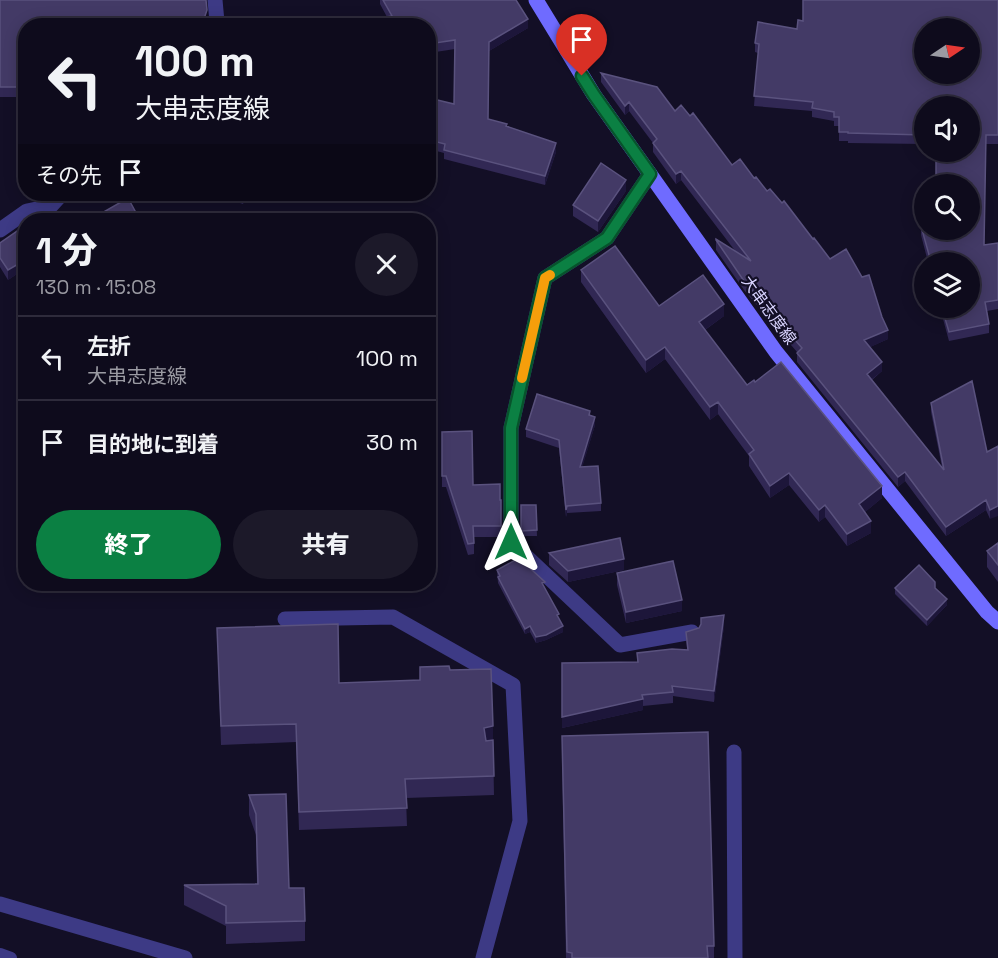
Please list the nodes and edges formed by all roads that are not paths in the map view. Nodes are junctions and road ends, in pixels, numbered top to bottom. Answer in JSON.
{"nodes":[{"id":1,"x":215,"y":0,"type":"edge"},
{"id":2,"x":536,"y":0,"type":"edge"},
{"id":3,"x":217,"y":18,"type":"edge"},
{"id":4,"x":650,"y":174,"type":"junction"},
{"id":5,"x":56,"y":201,"type":"edge"},
{"id":6,"x":24,"y":213,"type":"edge"},
{"id":7,"x":18,"y":217,"type":"edge"},
{"id":8,"x":0,"y":230,"type":"edge"},
{"id":9,"x":285,"y":619,"type":"dead end"},
{"id":10,"x":998,"y":622,"type":"edge"},
{"id":11,"x":692,"y":632,"type":"edge"},
{"id":12,"x":734,"y":752,"type":"dead end"},
{"id":13,"x":0,"y":904,"type":"edge"},
{"id":14,"x":0,"y":954,"type":"edge"},
{"id":15,"x":11,"y":958,"type":"edge"},
{"id":16,"x":185,"y":958,"type":"edge"},
{"id":17,"x":483,"y":958,"type":"edge"},
{"id":18,"x":735,"y":958,"type":"edge"}],
"edges":[{"from":1,"to":3,"type":"street"},
{"from":2,"to":4,"type":"main road","name":"大串志度線"},
{"from":4,"to":10,"type":"main road","name":"大串志度線"},
{"from":4,"to":11,"type":"street"},
{"from":5,"to":6,"type":"street"},
{"from":7,"to":8,"type":"street"},
{"from":9,"to":17,"type":"street"},
{"from":12,"to":18,"type":"street"},
{"from":13,"to":16,"type":"street"},
{"from":14,"to":15,"type":"lane"}]}
